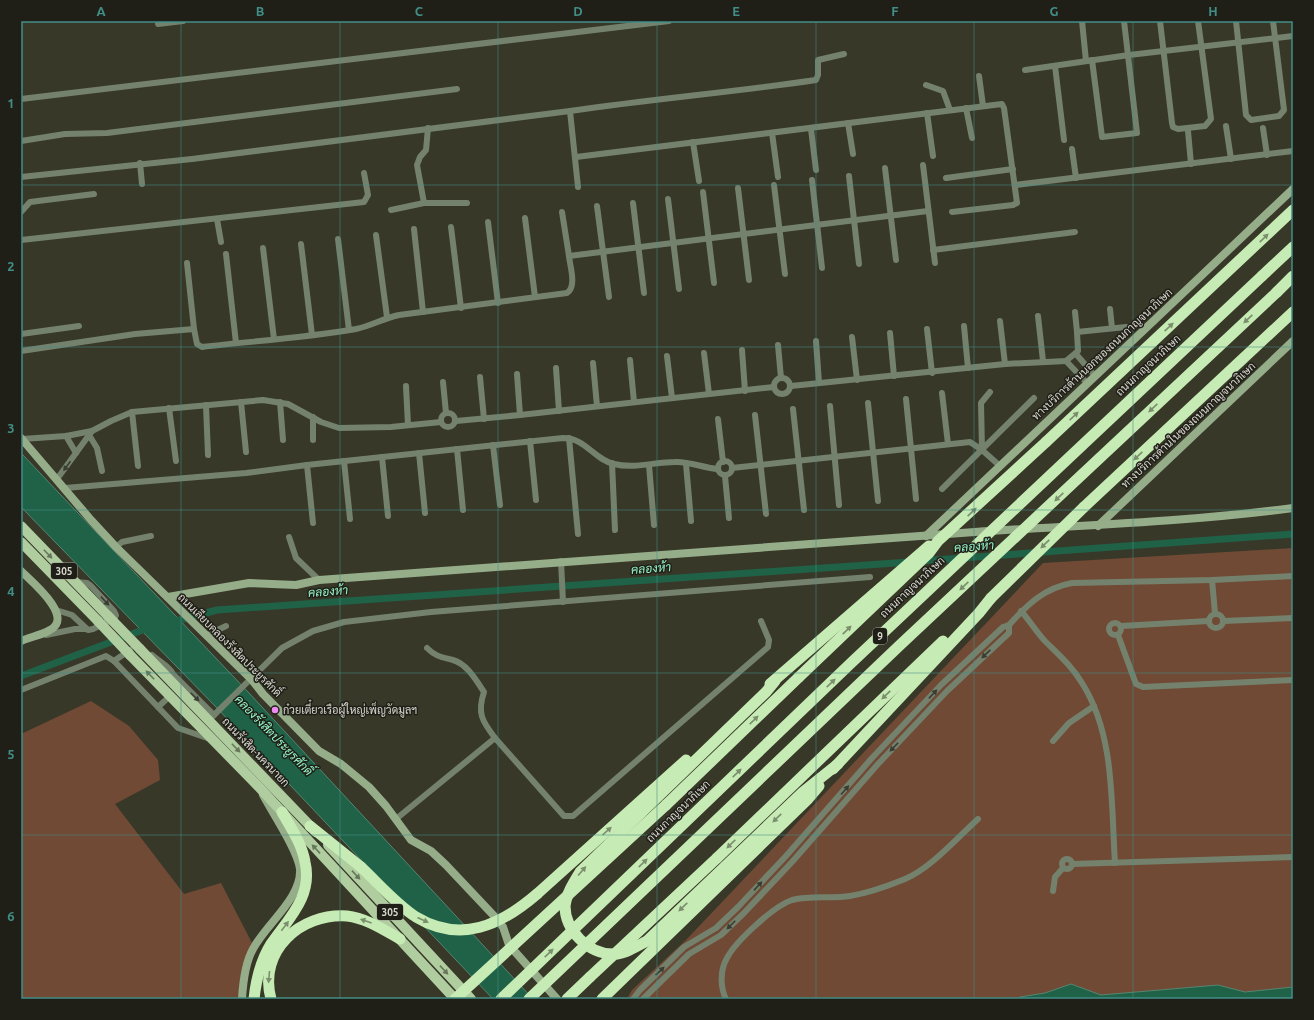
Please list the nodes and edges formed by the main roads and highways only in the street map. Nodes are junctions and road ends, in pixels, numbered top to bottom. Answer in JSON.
{"nodes":[{"id":1,"x":1293,"y":210,"type":"edge"},
{"id":2,"x":1293,"y":247,"type":"edge"},
{"id":3,"x":1293,"y":276,"type":"edge"},
{"id":4,"x":1293,"y":312,"type":"edge"},
{"id":5,"x":21,"y":526,"type":"edge"},
{"id":6,"x":938,"y":541,"type":"junction"},
{"id":7,"x":21,"y":542,"type":"edge"},
{"id":8,"x":917,"y":672,"type":"junction"},
{"id":9,"x":775,"y":681,"type":"junction"},
{"id":10,"x":838,"y":764,"type":"junction"},
{"id":11,"x":282,"y":812,"type":"junction"},
{"id":12,"x":310,"y":826,"type":"junction"},
{"id":13,"x":400,"y":939,"type":"junction"},
{"id":14,"x":472,"y":983,"type":"junction"},
{"id":15,"x":254,"y":999,"type":"edge"},
{"id":16,"x":271,"y":999,"type":"edge"},
{"id":17,"x":450,"y":999,"type":"edge"},
{"id":18,"x":455,"y":999,"type":"edge"},
{"id":19,"x":470,"y":999,"type":"edge"},
{"id":20,"x":501,"y":999,"type":"edge"},
{"id":21,"x":529,"y":999,"type":"edge"},
{"id":22,"x":567,"y":999,"type":"edge"},
{"id":23,"x":602,"y":999,"type":"edge"}],
"edges":[{"from":6,"to":1,"type":"highway","one_way":true,"bridge":true},
{"from":20,"to":2,"type":"highway","name":"ถนนกาญจนาภิเษก","number":"9","one_way":true,"bridge":true},
{"from":3,"to":21,"type":"highway","number":"9","one_way":true,"bridge":true},
{"from":4,"to":8,"type":"highway","one_way":true,"bridge":true},
{"from":5,"to":12,"type":"main road","name":"ถนนรังสิต-นครนายก","number":"305","one_way":true,"bridge":true},
{"from":6,"to":9,"type":"highway"},
{"from":14,"to":6,"type":"highway","one_way":true,"bridge":true},
{"from":11,"to":7,"type":"main road","name":"ถนนรังสิต-นครนายก","number":"305","one_way":true,"bridge":true},
{"from":8,"to":10,"type":"highway"},
{"from":8,"to":22,"type":"highway","one_way":true,"bridge":true},
{"from":10,"to":9,"type":"highway","one_way":true},
{"from":12,"to":9,"type":"highway","one_way":true,"bridge":true},
{"from":10,"to":23,"type":"highway"},
{"from":13,"to":11,"type":"main road","name":"ถนนรังสิต-นครนายก","number":"305","one_way":true},
{"from":15,"to":11,"type":"highway","one_way":true},
{"from":12,"to":19,"type":"main road","name":"ถนนรังสิต-นครนายก","number":"305","one_way":true},
{"from":13,"to":16,"type":"highway","one_way":true},
{"from":13,"to":18,"type":"main road","name":"ถนนรังสิต-นครนายก","number":"305"},
{"from":14,"to":17,"type":"highway","bridge":true},
{"from":14,"to":18,"type":"highway","bridge":true}]}
